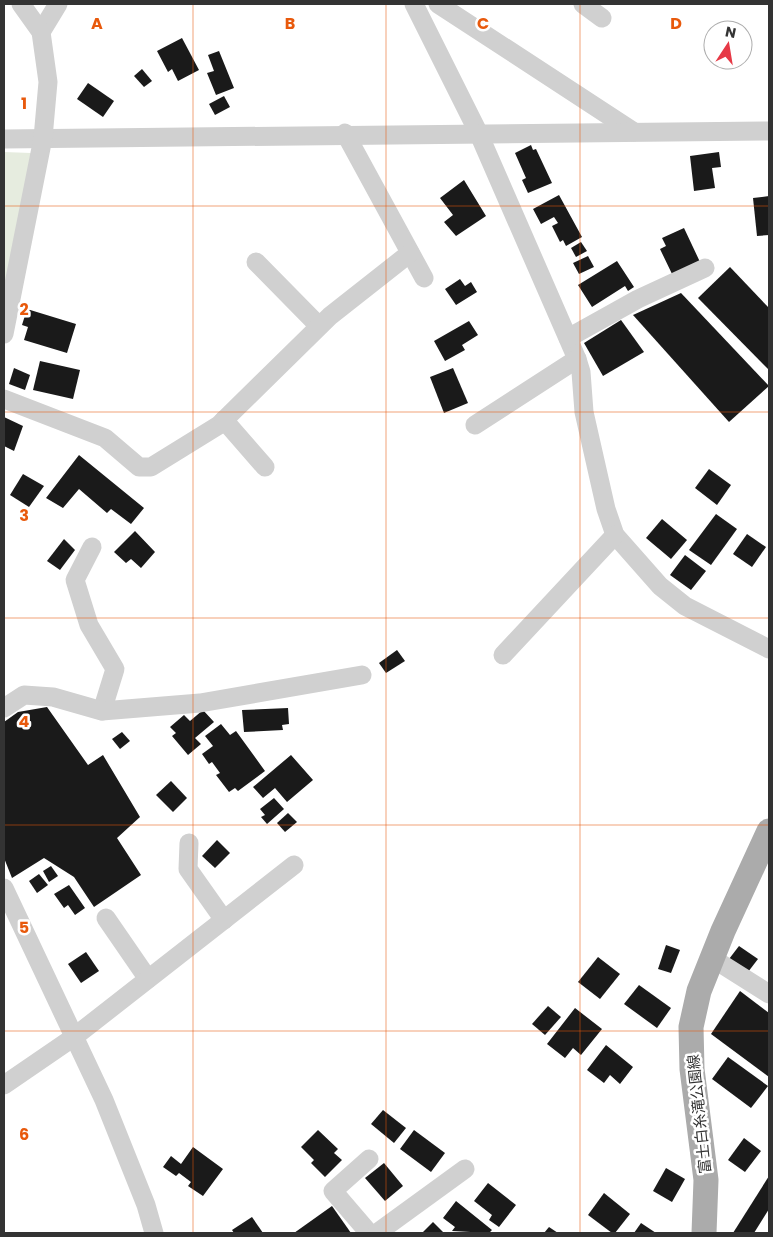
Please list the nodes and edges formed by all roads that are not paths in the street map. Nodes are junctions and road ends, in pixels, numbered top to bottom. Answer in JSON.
{"nodes":[{"id":1,"x":21,"y":4,"type":"edge"},
{"id":2,"x":58,"y":4,"type":"edge"},
{"id":3,"x":436,"y":4,"type":"edge"},
{"id":4,"x":583,"y":4,"type":"edge"},
{"id":5,"x":417,"y":9,"type":"edge"},
{"id":6,"x":602,"y":18,"type":"dead end"},
{"id":7,"x":41,"y":32,"type":"junction"},
{"id":8,"x":769,"y":131,"type":"edge"},
{"id":9,"x":478,"y":132,"type":"junction"},
{"id":10,"x":634,"y":132,"type":"junction"},
{"id":11,"x":345,"y":134,"type":"junction"},
{"id":12,"x":43,"y":138,"type":"junction"},
{"id":13,"x":4,"y":139,"type":"edge"},
{"id":14,"x":410,"y":253,"type":"junction"},
{"id":15,"x":256,"y":262,"type":"dead end"},
{"id":16,"x":706,"y":268,"type":"dead end"},
{"id":17,"x":424,"y":278,"type":"dead end"},
{"id":18,"x":319,"y":326,"type":"junction"},
{"id":19,"x":4,"y":334,"type":"edge"},
{"id":20,"x":568,"y":338,"type":"junction"},
{"id":21,"x":577,"y":359,"type":"junction"},
{"id":22,"x":4,"y":399,"type":"edge"},
{"id":23,"x":224,"y":420,"type":"junction"},
{"id":24,"x":475,"y":425,"type":"dead end"},
{"id":25,"x":265,"y":467,"type":"dead end"},
{"id":26,"x":615,"y":535,"type":"junction"},
{"id":27,"x":92,"y":547,"type":"dead end"},
{"id":28,"x":769,"y":649,"type":"edge"},
{"id":29,"x":503,"y":655,"type":"dead end"},
{"id":30,"x":362,"y":675,"type":"dead end"},
{"id":31,"x":4,"y":708,"type":"edge"},
{"id":32,"x":102,"y":711,"type":"junction"},
{"id":33,"x":769,"y":831,"type":"edge"},
{"id":34,"x":189,"y":843,"type":"dead end"},
{"id":35,"x":294,"y":865,"type":"dead end"},
{"id":36,"x":4,"y":888,"type":"edge"},
{"id":37,"x":106,"y":918,"type":"dead end"},
{"id":38,"x":224,"y":920,"type":"junction"},
{"id":39,"x":712,"y":958,"type":"junction"},
{"id":40,"x":148,"y":979,"type":"junction"},
{"id":41,"x":769,"y":994,"type":"edge"},
{"id":42,"x":74,"y":1038,"type":"junction"},
{"id":43,"x":4,"y":1085,"type":"edge"},
{"id":44,"x":369,"y":1159,"type":"dead end"},
{"id":45,"x":465,"y":1168,"type":"dead end"},
{"id":46,"x":154,"y":1233,"type":"edge"},
{"id":47,"x":369,"y":1233,"type":"edge"},
{"id":48,"x":377,"y":1233,"type":"edge"},
{"id":49,"x":704,"y":1233,"type":"edge"}],
"edges":[{"from":1,"to":7,"type":"street"},
{"from":2,"to":7,"type":"street"},
{"from":3,"to":5,"type":"street"},
{"from":3,"to":10,"type":"street"},
{"from":4,"to":6,"type":"street"},
{"from":5,"to":9,"type":"street"},
{"from":7,"to":12,"type":"street"},
{"from":8,"to":10,"type":"street"},
{"from":9,"to":10,"type":"street"},
{"from":9,"to":11,"type":"street"},
{"from":9,"to":20,"type":"street"},
{"from":11,"to":12,"type":"street"},
{"from":11,"to":14,"type":"street"},
{"from":12,"to":13,"type":"street"},
{"from":12,"to":19,"type":"street"},
{"from":14,"to":17,"type":"street"},
{"from":14,"to":18,"type":"street"},
{"from":15,"to":18,"type":"street"},
{"from":16,"to":20,"type":"street"},
{"from":18,"to":23,"type":"street"},
{"from":20,"to":21,"type":"street"},
{"from":21,"to":24,"type":"street"},
{"from":21,"to":26,"type":"street"},
{"from":22,"to":23,"type":"street"},
{"from":23,"to":25,"type":"street"},
{"from":26,"to":28,"type":"street"},
{"from":26,"to":29,"type":"street"},
{"from":27,"to":32,"type":"street"},
{"from":30,"to":32,"type":"street"},
{"from":31,"to":32,"type":"street"},
{"from":33,"to":39,"type":"main road","name":"富士白糸滝公園線"},
{"from":34,"to":38,"type":"street"},
{"from":35,"to":38,"type":"street"},
{"from":36,"to":42,"type":"street"},
{"from":37,"to":40,"type":"street"},
{"from":38,"to":40,"type":"street"},
{"from":39,"to":41,"type":"street"},
{"from":39,"to":49,"type":"main road","name":"富士白糸滝公園線"},
{"from":40,"to":42,"type":"street"},
{"from":42,"to":43,"type":"street"},
{"from":42,"to":46,"type":"street"},
{"from":44,"to":47,"type":"street"},
{"from":45,"to":48,"type":"street"}]}
